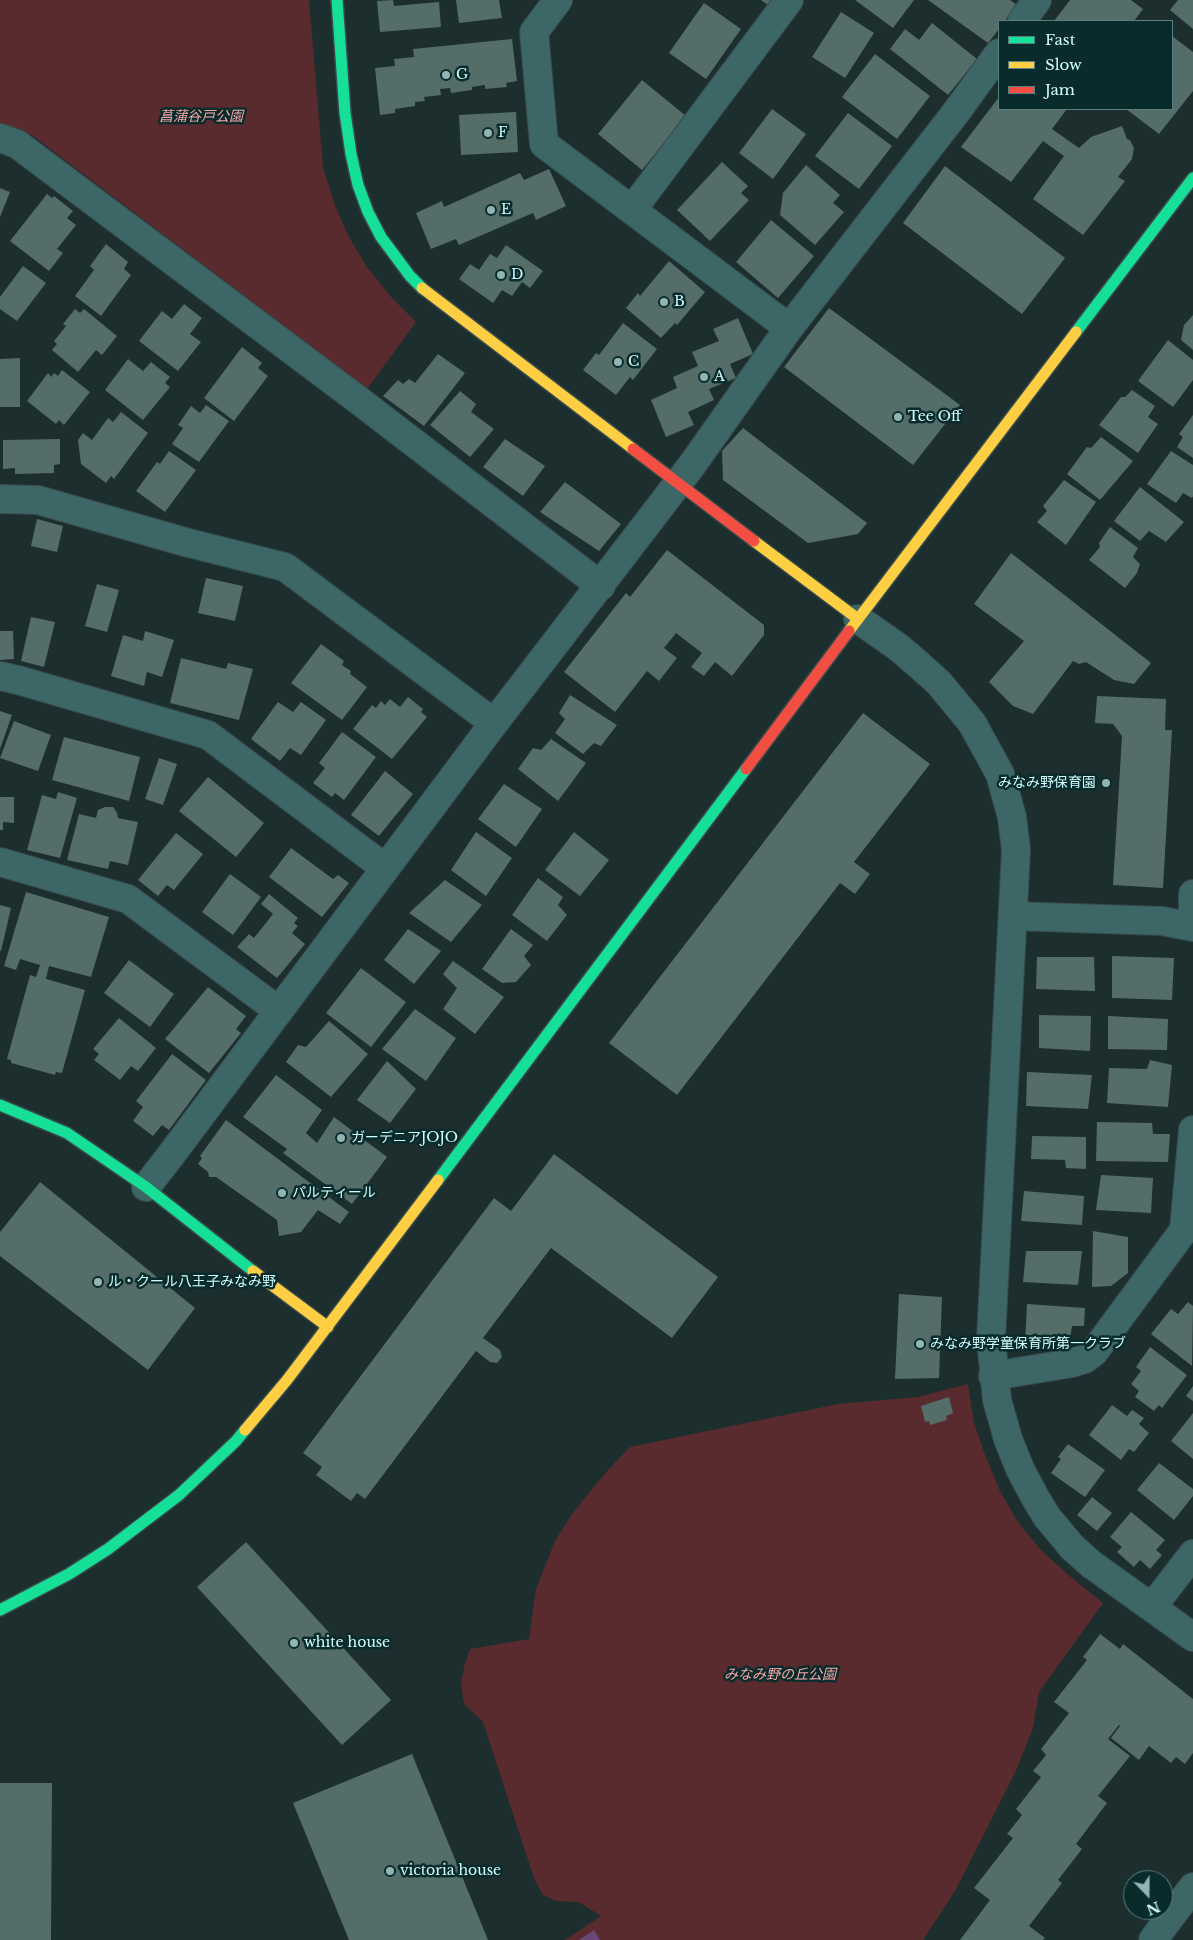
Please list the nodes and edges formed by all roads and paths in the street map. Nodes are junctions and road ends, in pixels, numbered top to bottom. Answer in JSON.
{"nodes":[{"id":1,"x":337,"y":0,"type":"edge"},
{"id":2,"x":558,"y":0,"type":"edge"},
{"id":3,"x":789,"y":0,"type":"edge"},
{"id":4,"x":1038,"y":0,"type":"edge"},
{"id":5,"x":1023,"y":20,"type":"edge"},
{"id":6,"x":998,"y":54,"type":"edge"},
{"id":7,"x":0,"y":138,"type":"edge"},
{"id":8,"x":1193,"y":178,"type":"edge"},
{"id":9,"x":632,"y":210,"type":"junction"},
{"id":10,"x":789,"y":328,"type":"junction"},
{"id":11,"x":678,"y":483,"type":"junction"},
{"id":12,"x":0,"y":499,"type":"edge"},
{"id":13,"x":601,"y":586,"type":"junction"},
{"id":14,"x":858,"y":619,"type":"junction"},
{"id":15,"x":0,"y":676,"type":"edge"},
{"id":16,"x":494,"y":724,"type":"junction"},
{"id":17,"x":0,"y":862,"type":"edge"},
{"id":18,"x":385,"y":868,"type":"junction"},
{"id":19,"x":1193,"y":894,"type":"edge"},
{"id":20,"x":1193,"y":912,"type":"edge"},
{"id":21,"x":1013,"y":916,"type":"junction"},
{"id":22,"x":1193,"y":928,"type":"edge"},
{"id":23,"x":279,"y":1011,"type":"junction"},
{"id":24,"x":0,"y":1105,"type":"edge"},
{"id":25,"x":1193,"y":1130,"type":"edge"},
{"id":26,"x":146,"y":1187,"type":"junction"},
{"id":27,"x":328,"y":1327,"type":"junction"},
{"id":28,"x":993,"y":1376,"type":"junction"},
{"id":29,"x":1193,"y":1554,"type":"edge"},
{"id":30,"x":1152,"y":1607,"type":"junction"},
{"id":31,"x":0,"y":1610,"type":"edge"},
{"id":32,"x":1193,"y":1637,"type":"edge"},
{"id":33,"x":1193,"y":1887,"type":"edge"},
{"id":34,"x":1152,"y":1940,"type":"edge"}],
"edges":[{"from":1,"to":11,"type":"street"},
{"from":2,"to":9,"type":"street"},
{"from":3,"to":9,"type":"street"},
{"from":4,"to":5,"type":"street"},
{"from":6,"to":10,"type":"street"},
{"from":7,"to":13,"type":"street"},
{"from":8,"to":14,"type":"street"},
{"from":9,"to":10,"type":"street"},
{"from":10,"to":11,"type":"street"},
{"from":11,"to":13,"type":"street"},
{"from":11,"to":14,"type":"street"},
{"from":12,"to":16,"type":"street"},
{"from":13,"to":16,"type":"street"},
{"from":14,"to":21,"type":"street"},
{"from":14,"to":27,"type":"street"},
{"from":15,"to":18,"type":"street"},
{"from":16,"to":18,"type":"street"},
{"from":17,"to":23,"type":"street"},
{"from":18,"to":23,"type":"street"},
{"from":19,"to":20,"type":"street"},
{"from":21,"to":22,"type":"street"},
{"from":21,"to":28,"type":"street"},
{"from":23,"to":26,"type":"street"},
{"from":24,"to":26,"type":"street"},
{"from":25,"to":28,"type":"street"},
{"from":26,"to":27,"type":"street"},
{"from":27,"to":31,"type":"street"},
{"from":28,"to":30,"type":"street"},
{"from":29,"to":30,"type":"street"},
{"from":30,"to":32,"type":"street"},
{"from":33,"to":34,"type":"street"}]}
